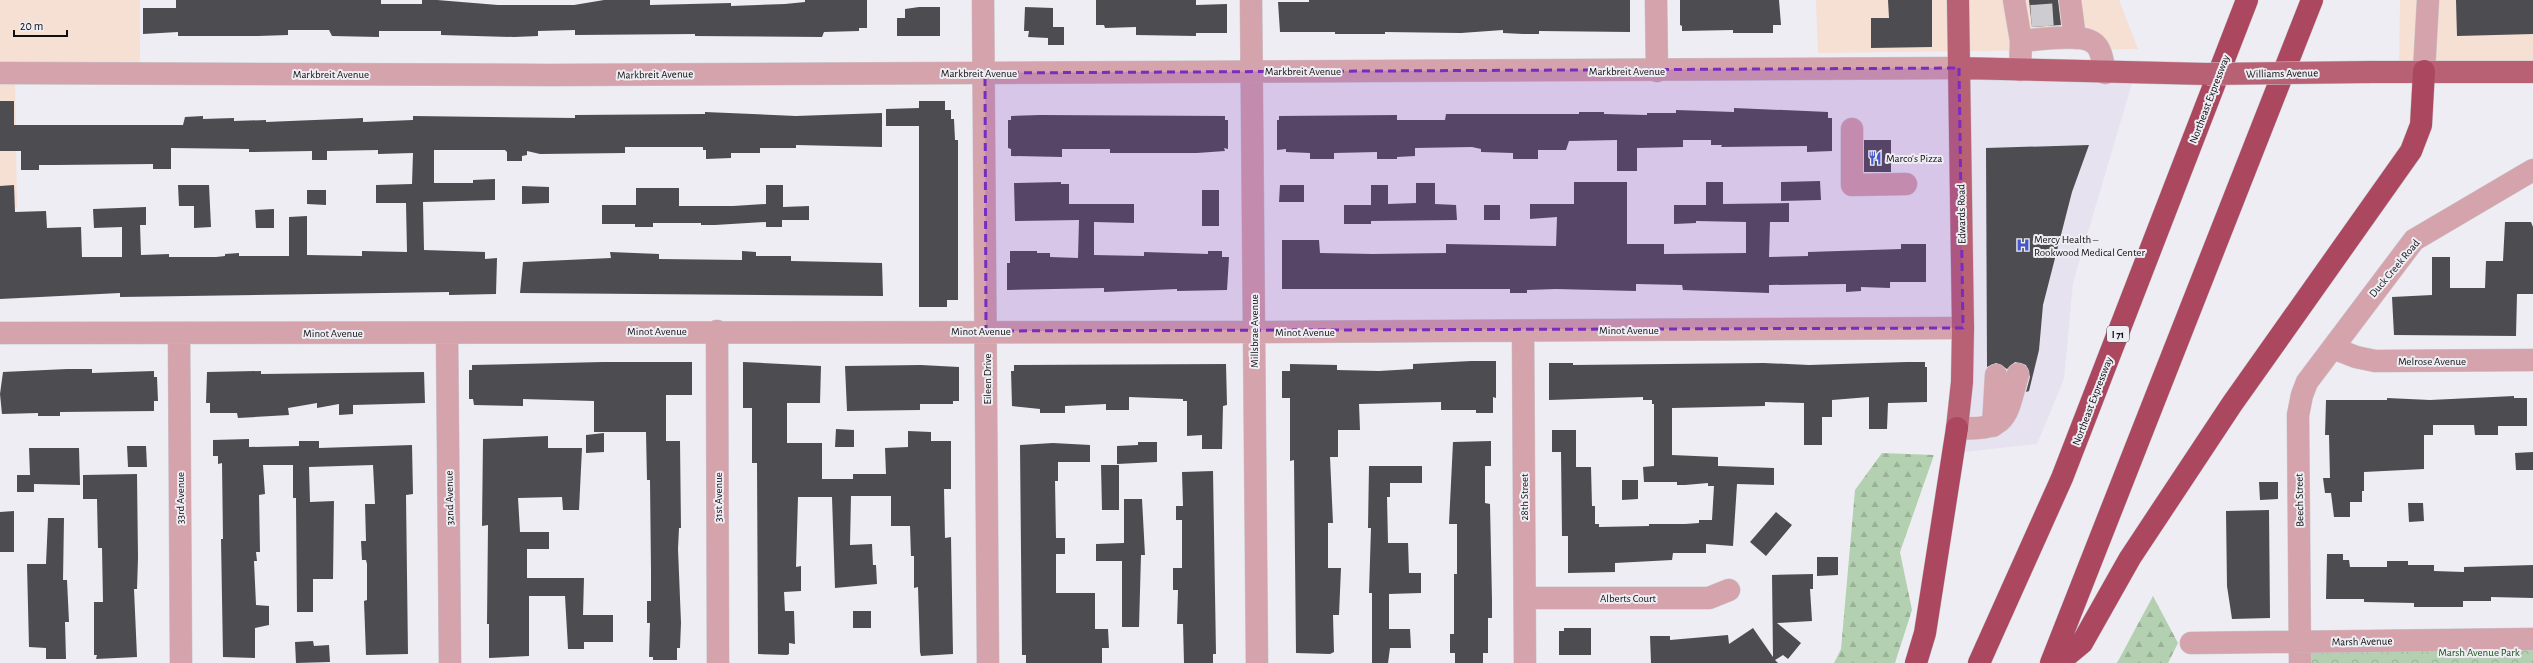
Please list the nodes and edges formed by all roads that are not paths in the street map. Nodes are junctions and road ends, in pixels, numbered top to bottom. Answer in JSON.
{"nodes":[{"id":1,"x":983,"y":0,"type":"edge"},
{"id":2,"x":1251,"y":0,"type":"edge"},
{"id":3,"x":1656,"y":0,"type":"edge"},
{"id":4,"x":1958,"y":0,"type":"edge"},
{"id":5,"x":2247,"y":0,"type":"edge"},
{"id":6,"x":2312,"y":0,"type":"edge"},
{"id":7,"x":2428,"y":0,"type":"edge"},
{"id":8,"x":2067,"y":10,"type":"edge"},
{"id":9,"x":2020,"y":11,"type":"edge"},
{"id":10,"x":2075,"y":38,"type":"junction"},
{"id":11,"x":2021,"y":41,"type":"junction"},
{"id":12,"x":1959,"y":68,"type":"junction"},
{"id":13,"x":2020,"y":70,"type":"junction"},
{"id":14,"x":1657,"y":71,"type":"junction"},
{"id":15,"x":2424,"y":71,"type":"junction"},
{"id":16,"x":985,"y":72,"type":"junction"},
{"id":17,"x":1251,"y":72,"type":"junction"},
{"id":18,"x":2533,"y":72,"type":"edge"},
{"id":19,"x":0,"y":73,"type":"edge"},
{"id":20,"x":2105,"y":73,"type":"junction"},
{"id":21,"x":1852,"y":130,"type":"dead end"},
{"id":22,"x":2533,"y":170,"type":"edge"},
{"id":23,"x":1906,"y":184,"type":"dead end"},
{"id":24,"x":1963,"y":328,"type":"junction"},
{"id":25,"x":717,"y":331,"type":"junction"},
{"id":26,"x":986,"y":331,"type":"junction"},
{"id":27,"x":1254,"y":331,"type":"junction"},
{"id":28,"x":1523,"y":331,"type":"junction"},
{"id":29,"x":0,"y":333,"type":"edge"},
{"id":30,"x":179,"y":333,"type":"junction"},
{"id":31,"x":447,"y":333,"type":"junction"},
{"id":32,"x":2333,"y":348,"type":"junction"},
{"id":33,"x":2533,"y":360,"type":"edge"},
{"id":34,"x":2018,"y":374,"type":"dead end"},
{"id":35,"x":1996,"y":375,"type":"dead end"},
{"id":36,"x":1992,"y":426,"type":"junction"},
{"id":37,"x":1957,"y":428,"type":"junction"},
{"id":38,"x":1729,"y":590,"type":"dead end"},
{"id":39,"x":1525,"y":598,"type":"junction"},
{"id":40,"x":2533,"y":639,"type":"edge"},
{"id":41,"x":2191,"y":643,"type":"dead end"},
{"id":42,"x":2300,"y":652,"type":"edge"},
{"id":43,"x":182,"y":663,"type":"edge"},
{"id":44,"x":450,"y":663,"type":"edge"},
{"id":45,"x":718,"y":663,"type":"edge"},
{"id":46,"x":988,"y":663,"type":"edge"},
{"id":47,"x":1257,"y":663,"type":"edge"},
{"id":48,"x":1525,"y":663,"type":"edge"},
{"id":49,"x":1916,"y":663,"type":"edge"},
{"id":50,"x":1979,"y":663,"type":"edge"},
{"id":51,"x":2051,"y":663,"type":"edge"},
{"id":52,"x":2058,"y":663,"type":"edge"}],
"edges":[{"from":1,"to":16,"type":"street","name":"Eileen Drive"},
{"from":2,"to":17,"type":"street","name":"Millsbrae Avenue"},
{"from":3,"to":14,"type":"street"},
{"from":4,"to":12,"type":"main road","name":"Edwards Road"},
{"from":5,"to":50,"type":"highway","name":"Northeast Expressway","number":"I 71"},
{"from":6,"to":51,"type":"highway"},
{"from":7,"to":15,"type":"street"},
{"from":8,"to":10,"type":"street"},
{"from":9,"to":11,"type":"street"},
{"from":10,"to":11,"type":"street"},
{"from":10,"to":20,"type":"street"},
{"from":11,"to":13,"type":"street"},
{"from":12,"to":13,"type":"main road","name":"Williams Avenue"},
{"from":12,"to":14,"type":"street","name":"Markbreit Avenue"},
{"from":12,"to":24,"type":"main road","name":"Edwards Road"},
{"from":13,"to":20,"type":"main road","name":"Williams Avenue"},
{"from":14,"to":17,"type":"street","name":"Markbreit Avenue"},
{"from":15,"to":18,"type":"main road","name":"Williams Avenue"},
{"from":15,"to":20,"type":"main road","name":"Williams Avenue","bridge":true},
{"from":15,"to":52,"type":"highway"},
{"from":16,"to":17,"type":"street","name":"Markbreit Avenue"},
{"from":16,"to":19,"type":"street","name":"Markbreit Avenue"},
{"from":16,"to":26,"type":"street","name":"Eileen Drive"},
{"from":17,"to":27,"type":"street","name":"Millsbrae Avenue"},
{"from":21,"to":23,"type":"street"},
{"from":22,"to":32,"type":"street","name":"Duck Creek Road"},
{"from":24,"to":28,"type":"street","name":"Minot Avenue"},
{"from":24,"to":37,"type":"main road","name":"Edwards Road"},
{"from":25,"to":26,"type":"street","name":"Minot Avenue"},
{"from":25,"to":31,"type":"street","name":"Minot Avenue"},
{"from":25,"to":45,"type":"street","name":"31st Avenue"},
{"from":26,"to":27,"type":"street","name":"Minot Avenue"},
{"from":26,"to":46,"type":"street","name":"Eileen Drive"},
{"from":27,"to":28,"type":"street","name":"Minot Avenue"},
{"from":27,"to":47,"type":"street","name":"Millsbrae Avenue"},
{"from":28,"to":39,"type":"street","name":"28th Street"},
{"from":29,"to":30,"type":"street","name":"Minot Avenue"},
{"from":30,"to":31,"type":"street","name":"Minot Avenue"},
{"from":30,"to":43,"type":"street","name":"33rd Avenue"},
{"from":31,"to":44,"type":"street","name":"32nd Avenue"},
{"from":32,"to":33,"type":"street","name":"Melrose Avenue"},
{"from":32,"to":42,"type":"street","name":"Beech Street"},
{"from":34,"to":36,"type":"street"},
{"from":35,"to":36,"type":"street"},
{"from":36,"to":37,"type":"street"},
{"from":37,"to":49,"type":"highway"},
{"from":38,"to":39,"type":"street","name":"Alberts Court"},
{"from":39,"to":48,"type":"street","name":"28th Street"},
{"from":40,"to":42,"type":"street","name":"Marsh Avenue"},
{"from":41,"to":42,"type":"street","name":"Marsh Avenue"}]}
